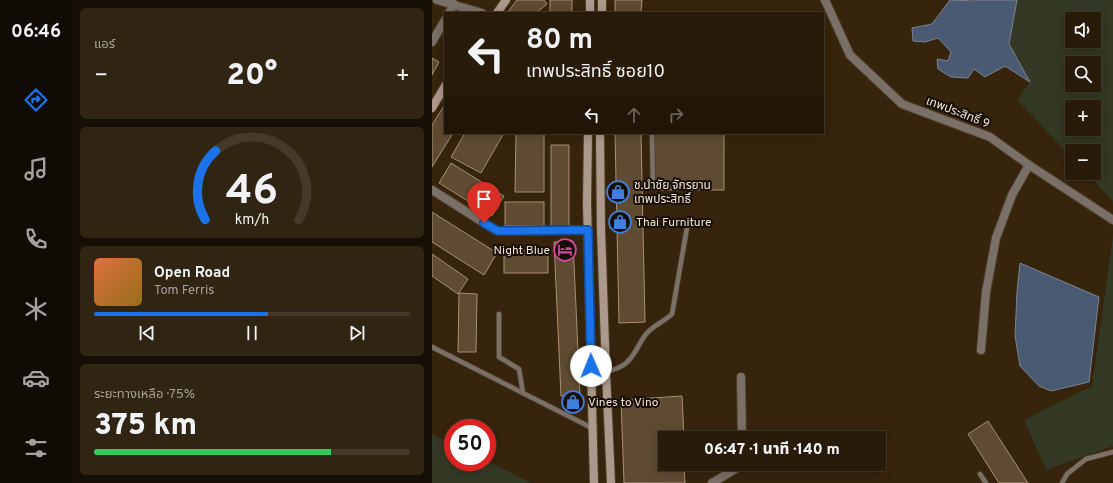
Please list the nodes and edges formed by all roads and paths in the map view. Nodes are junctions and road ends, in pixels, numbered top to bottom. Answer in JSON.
{"nodes":[{"id":1,"x":438,"y":0,"type":"edge"},
{"id":2,"x":506,"y":0,"type":"edge"},
{"id":3,"x":590,"y":0,"type":"edge"},
{"id":4,"x":602,"y":0,"type":"edge"},
{"id":5,"x":825,"y":0,"type":"edge"},
{"id":6,"x":454,"y":4,"type":"junction"},
{"id":7,"x":450,"y":12,"type":"edge"},
{"id":8,"x":479,"y":12,"type":"edge"},
{"id":9,"x":498,"y":12,"type":"edge"},
{"id":10,"x":590,"y":12,"type":"edge"},
{"id":11,"x":602,"y":12,"type":"edge"},
{"id":12,"x":444,"y":22,"type":"edge"},
{"id":13,"x":432,"y":42,"type":"edge"},
{"id":14,"x":444,"y":88,"type":"edge"},
{"id":15,"x":432,"y":108,"type":"edge"},
{"id":16,"x":588,"y":134,"type":"edge"},
{"id":17,"x":600,"y":134,"type":"edge"},
{"id":18,"x":652,"y":134,"type":"edge"},
{"id":19,"x":1029,"y":165,"type":"junction"},
{"id":20,"x":653,"y":188,"type":"dead end"},
{"id":21,"x":432,"y":190,"type":"edge"},
{"id":22,"x":1113,"y":220,"type":"edge"},
{"id":23,"x":688,"y":222,"type":"dead end"},
{"id":24,"x":588,"y":230,"type":"junction"},
{"id":25,"x":499,"y":314,"type":"dead end"},
{"id":26,"x":432,"y":347,"type":"edge"},
{"id":27,"x":981,"y":350,"type":"dead end"},
{"id":28,"x":606,"y":372,"type":"junction"},
{"id":29,"x":741,"y":377,"type":"dead end"},
{"id":30,"x":523,"y":393,"type":"junction"},
{"id":31,"x":592,"y":428,"type":"junction"},
{"id":32,"x":742,"y":431,"type":"edge"},
{"id":33,"x":1113,"y":452,"type":"edge"},
{"id":34,"x":732,"y":471,"type":"edge"},
{"id":35,"x":980,"y":474,"type":"dead end"},
{"id":36,"x":594,"y":483,"type":"edge"},
{"id":37,"x":611,"y":483,"type":"edge"},
{"id":38,"x":712,"y":483,"type":"edge"},
{"id":39,"x":986,"y":483,"type":"edge"},
{"id":40,"x":1062,"y":483,"type":"edge"}],
"edges":[{"from":1,"to":6,"type":"street"},
{"from":2,"to":9,"type":"main road"},
{"from":3,"to":10,"type":"main road"},
{"from":4,"to":11,"type":"main road"},
{"from":5,"to":19,"type":"street","name":"เทพประสิทธิ์ 9"},
{"from":6,"to":7,"type":"street"},
{"from":6,"to":8,"type":"street"},
{"from":12,"to":13,"type":"street"},
{"from":14,"to":15,"type":"main road"},
{"from":16,"to":24,"type":"main road"},
{"from":17,"to":28,"type":"main road"},
{"from":18,"to":20,"type":"lane"},
{"from":19,"to":22,"type":"street","name":"เทพประสิทธิ์ 9"},
{"from":19,"to":27,"type":"street"},
{"from":21,"to":24,"type":"street"},
{"from":23,"to":28,"type":"lane"},
{"from":24,"to":31,"type":"main road"},
{"from":25,"to":30,"type":"lane"},
{"from":26,"to":30,"type":"lane"},
{"from":28,"to":37,"type":"main road"},
{"from":29,"to":32,"type":"street"},
{"from":30,"to":31,"type":"lane"},
{"from":31,"to":36,"type":"main road"},
{"from":33,"to":40,"type":"lane"},
{"from":34,"to":38,"type":"street"},
{"from":35,"to":39,"type":"lane"}]}
